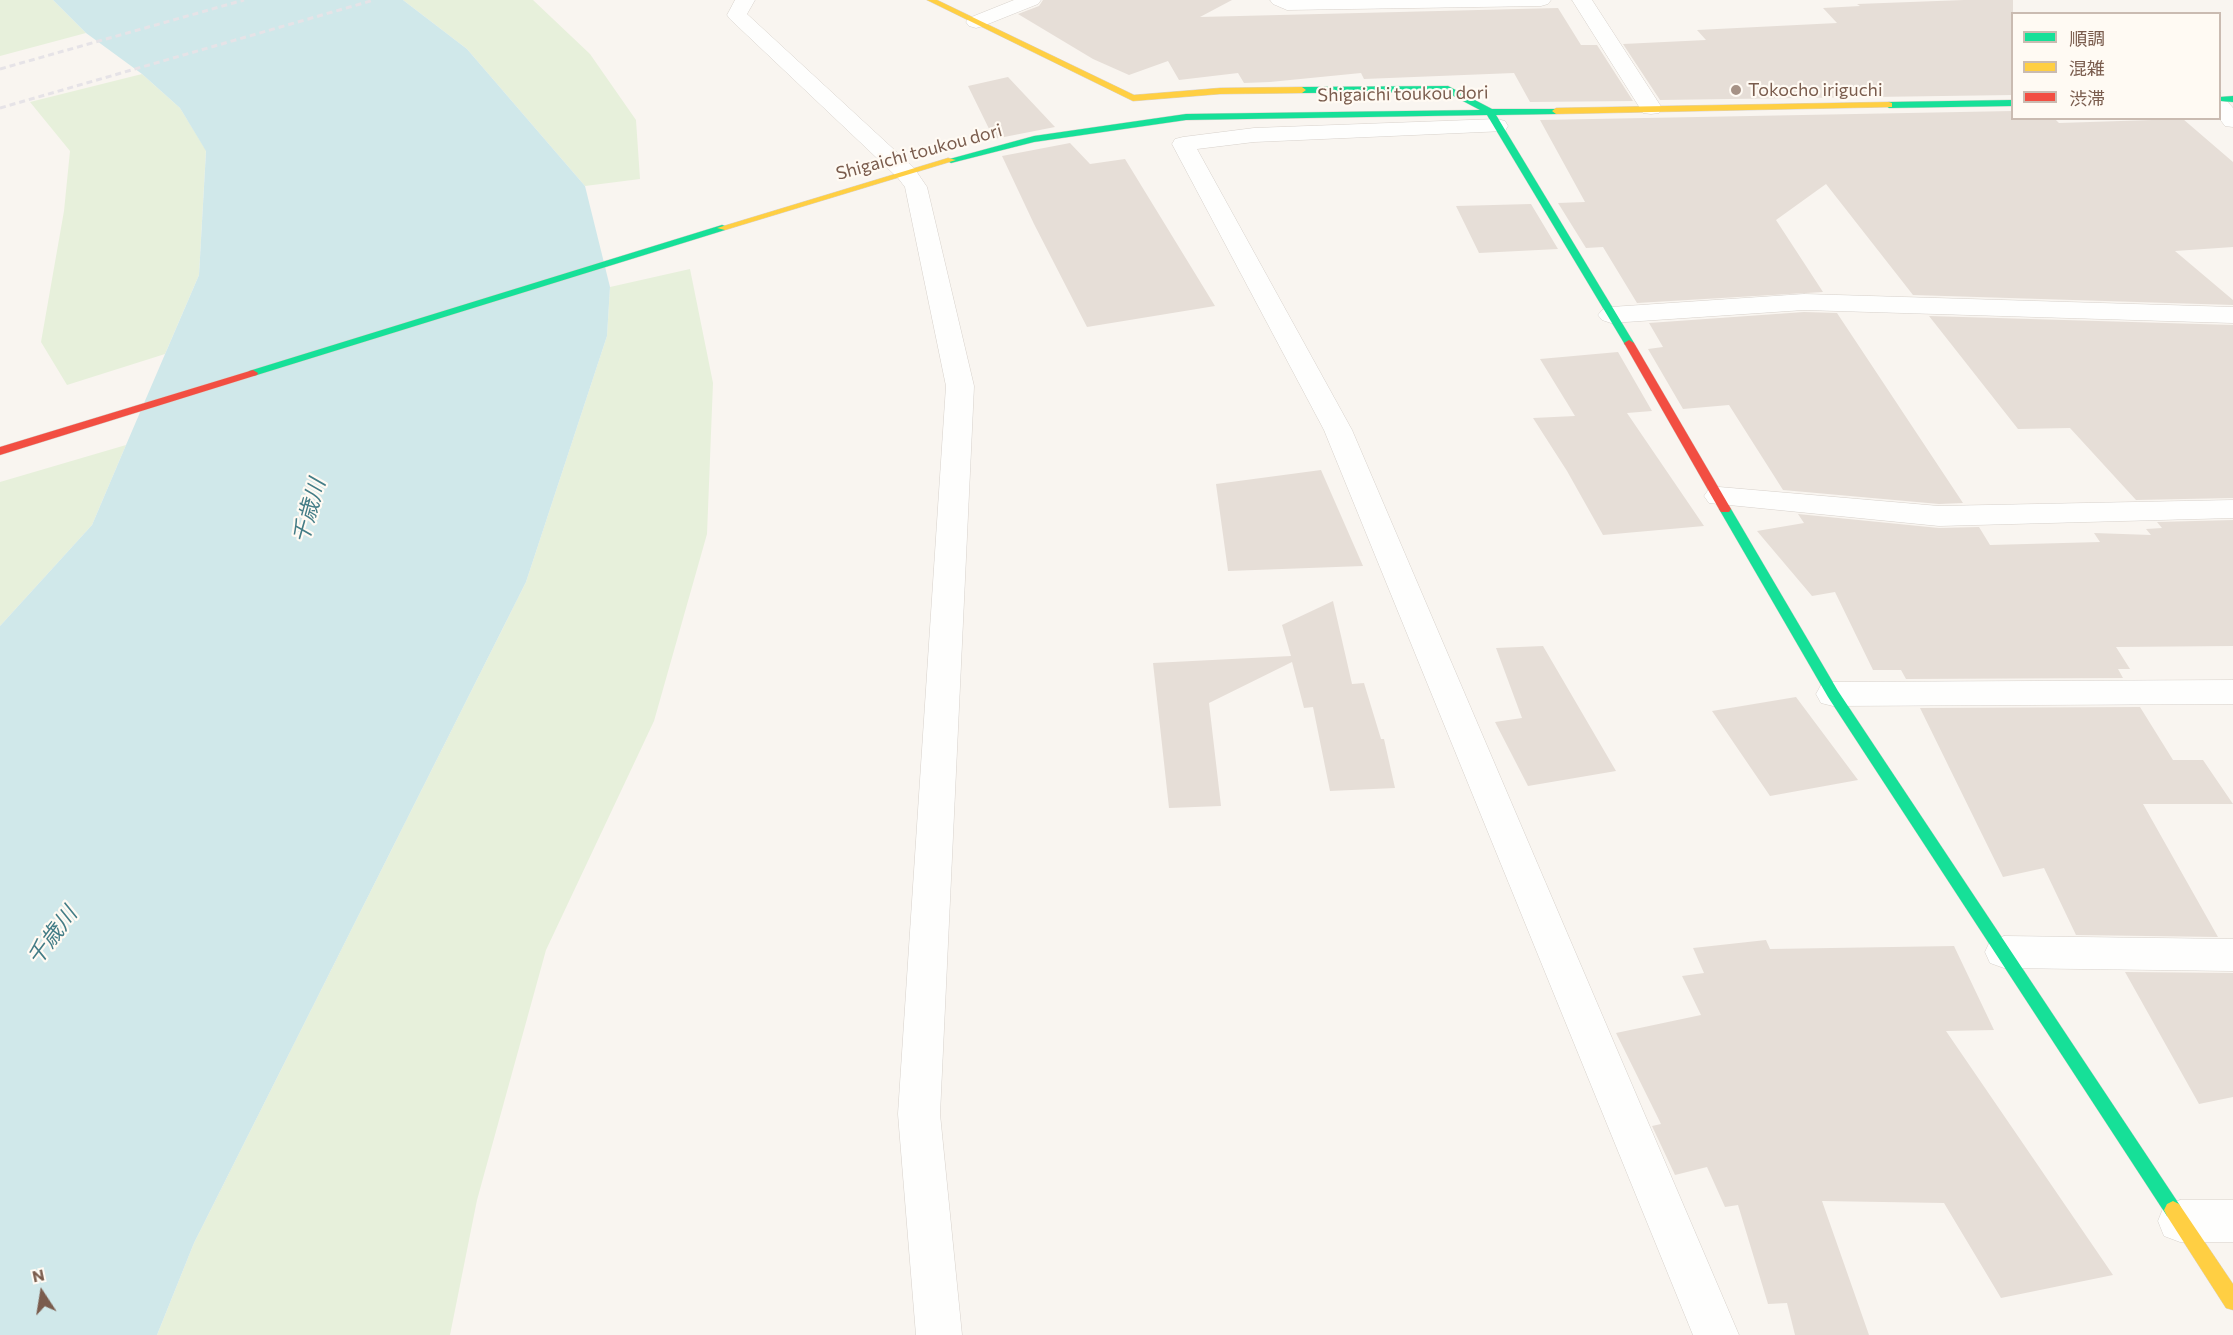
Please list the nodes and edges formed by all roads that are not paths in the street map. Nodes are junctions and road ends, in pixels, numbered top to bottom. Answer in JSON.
{"nodes":[{"id":1,"x":745,"y":0,"type":"edge"},
{"id":2,"x":931,"y":0,"type":"edge"},
{"id":3,"x":1031,"y":0,"type":"edge"},
{"id":4,"x":1280,"y":0,"type":"edge"},
{"id":5,"x":1541,"y":0,"type":"edge"},
{"id":6,"x":1582,"y":0,"type":"edge"},
{"id":7,"x":976,"y":22,"type":"junction"},
{"id":8,"x":2011,"y":103,"type":"edge"},
{"id":9,"x":1651,"y":108,"type":"junction"},
{"id":10,"x":2221,"y":108,"type":"edge"},
{"id":11,"x":1493,"y":118,"type":"junction"},
{"id":12,"x":2233,"y":121,"type":"edge"},
{"id":13,"x":906,"y":173,"type":"junction"},
{"id":14,"x":1611,"y":315,"type":"junction"},
{"id":15,"x":2233,"y":315,"type":"edge"},
{"id":16,"x":0,"y":451,"type":"edge"},
{"id":17,"x":1719,"y":496,"type":"junction"},
{"id":18,"x":2233,"y":509,"type":"edge"},
{"id":19,"x":2233,"y":692,"type":"edge"},
{"id":20,"x":1833,"y":694,"type":"junction"},
{"id":21,"x":2004,"y":952,"type":"junction"},
{"id":22,"x":2233,"y":955,"type":"edge"},
{"id":23,"x":2181,"y":1221,"type":"junction"},
{"id":24,"x":2233,"y":1221,"type":"edge"},
{"id":25,"x":2233,"y":1300,"type":"edge"},
{"id":26,"x":939,"y":1335,"type":"edge"},
{"id":27,"x":1716,"y":1335,"type":"edge"}],
"edges":[{"from":1,"to":13,"type":"street"},
{"from":2,"to":7,"type":"street"},
{"from":3,"to":7,"type":"street"},
{"from":4,"to":5,"type":"street"},
{"from":6,"to":9,"type":"street"},
{"from":7,"to":11,"type":"street"},
{"from":8,"to":9,"type":"street","name":"Shigaichi toukou dori"},
{"from":9,"to":11,"type":"street","name":"Shigaichi toukou dori"},
{"from":10,"to":12,"type":"street"},
{"from":11,"to":13,"type":"street","name":"Shigaichi toukou dori"},
{"from":11,"to":14,"type":"street"},
{"from":11,"to":27,"type":"street"},
{"from":13,"to":16,"type":"street","name":"Shigaichi toukou dori"},
{"from":13,"to":26,"type":"street"},
{"from":14,"to":15,"type":"street"},
{"from":14,"to":17,"type":"street"},
{"from":17,"to":18,"type":"street"},
{"from":17,"to":20,"type":"street"},
{"from":19,"to":20,"type":"street"},
{"from":20,"to":21,"type":"street"},
{"from":21,"to":22,"type":"street"},
{"from":21,"to":23,"type":"street"},
{"from":23,"to":24,"type":"street"},
{"from":23,"to":25,"type":"street"}]}
